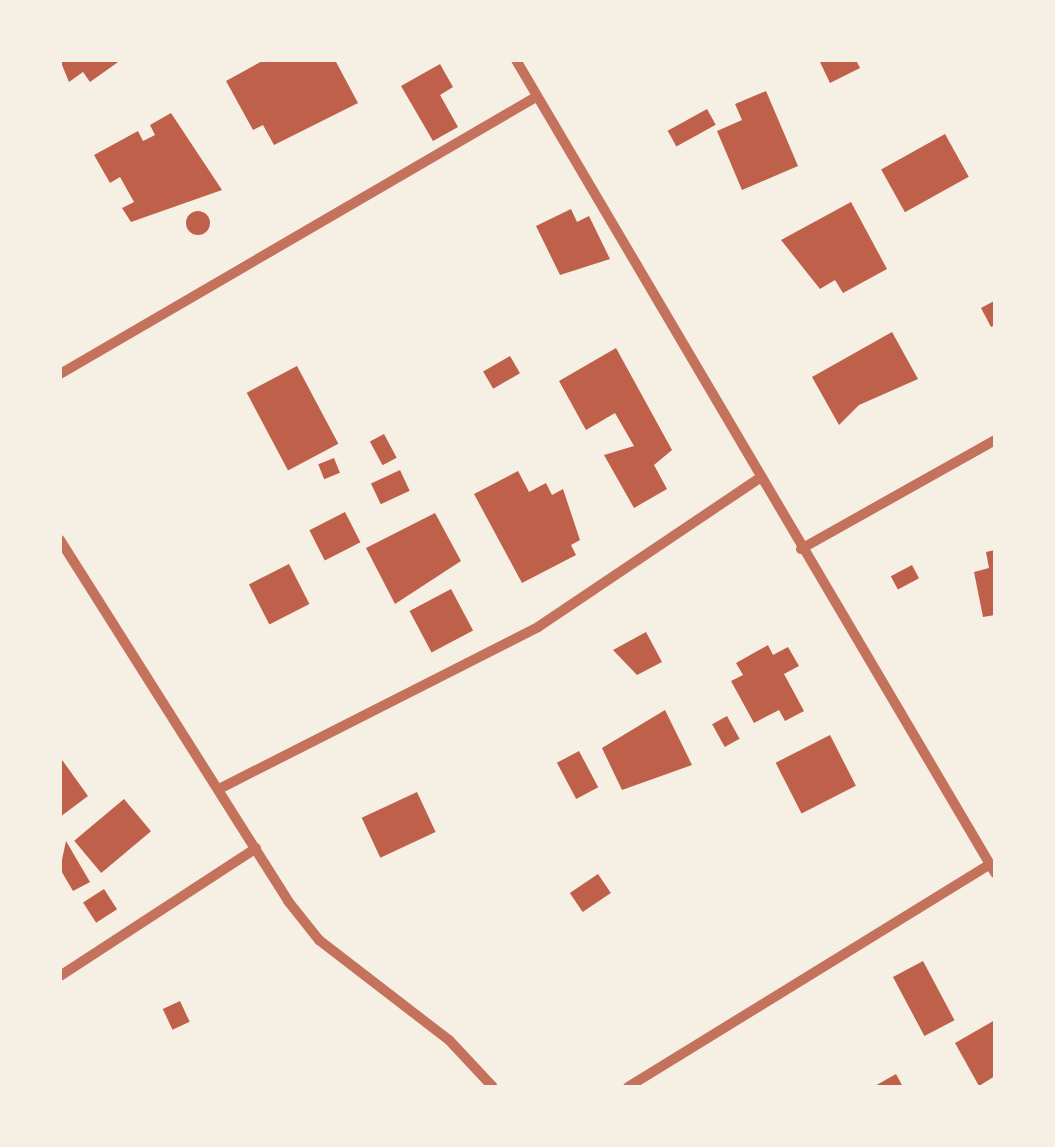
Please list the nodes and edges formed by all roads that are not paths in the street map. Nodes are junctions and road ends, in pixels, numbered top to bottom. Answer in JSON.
{"nodes":[{"id":1,"x":516,"y":60,"type":"edge"},
{"id":2,"x":536,"y":97,"type":"junction"},
{"id":3,"x":60,"y":374,"type":"edge"},
{"id":4,"x":995,"y":440,"type":"edge"},
{"id":5,"x":757,"y":480,"type":"junction"},
{"id":6,"x":60,"y":540,"type":"edge"},
{"id":7,"x":800,"y":548,"type":"junction"},
{"id":8,"x":219,"y":789,"type":"junction"},
{"id":9,"x":256,"y":848,"type":"junction"},
{"id":10,"x":992,"y":869,"type":"edge"},
{"id":11,"x":60,"y":976,"type":"edge"},
{"id":12,"x":493,"y":1087,"type":"edge"},
{"id":13,"x":628,"y":1087,"type":"edge"}],
"edges":[{"from":1,"to":2,"type":"street"},
{"from":2,"to":3,"type":"street"},
{"from":2,"to":5,"type":"street"},
{"from":4,"to":7,"type":"street"},
{"from":5,"to":7,"type":"street"},
{"from":5,"to":8,"type":"street"},
{"from":6,"to":8,"type":"street"},
{"from":7,"to":10,"type":"street"},
{"from":8,"to":9,"type":"street"},
{"from":9,"to":11,"type":"street"},
{"from":9,"to":12,"type":"street"},
{"from":10,"to":13,"type":"street"}]}
